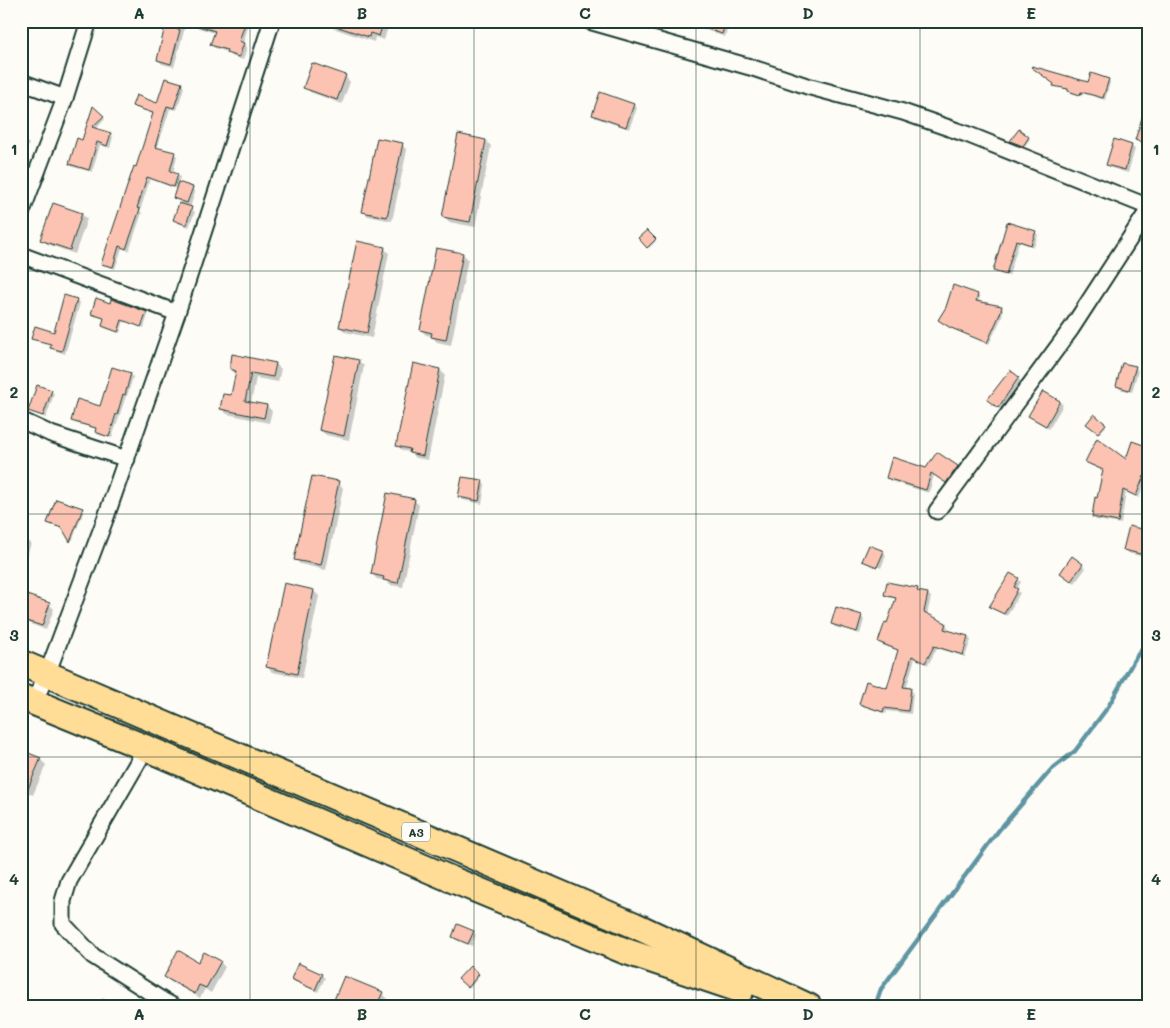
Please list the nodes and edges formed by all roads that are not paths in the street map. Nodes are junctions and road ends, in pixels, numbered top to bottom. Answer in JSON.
{"nodes":[{"id":1,"x":89,"y":21,"type":"edge"},
{"id":2,"x":272,"y":21,"type":"edge"},
{"id":3,"x":589,"y":21,"type":"edge"},
{"id":4,"x":21,"y":82,"type":"edge"},
{"id":5,"x":65,"y":98,"type":"junction"},
{"id":6,"x":1149,"y":208,"type":"edge"},
{"id":7,"x":21,"y":214,"type":"edge"},
{"id":8,"x":21,"y":255,"type":"edge"},
{"id":9,"x":177,"y":313,"type":"junction"},
{"id":10,"x":21,"y":420,"type":"edge"},
{"id":11,"x":127,"y":459,"type":"junction"},
{"id":12,"x":937,"y":511,"type":"dead end"},
{"id":13,"x":21,"y":663,"type":"edge"},
{"id":14,"x":47,"y":674,"type":"junction"},
{"id":15,"x":28,"y":700,"type":"edge"},
{"id":16,"x":146,"y":748,"type":"junction"},
{"id":17,"x":175,"y":1007,"type":"edge"},
{"id":18,"x":790,"y":1007,"type":"edge"},
{"id":19,"x":809,"y":1007,"type":"edge"}],
"edges":[{"from":1,"to":5,"type":"street"},
{"from":2,"to":9,"type":"street"},
{"from":3,"to":6,"type":"street"},
{"from":4,"to":5,"type":"street"},
{"from":5,"to":7,"type":"street"},
{"from":6,"to":12,"type":"street"},
{"from":8,"to":9,"type":"street"},
{"from":9,"to":11,"type":"street"},
{"from":10,"to":11,"type":"street"},
{"from":11,"to":14,"type":"street"},
{"from":13,"to":14,"type":"highway","number":"A3"},
{"from":14,"to":15,"type":"street"},
{"from":14,"to":19,"type":"highway","number":"A3"},
{"from":15,"to":16,"type":"highway","number":"A3"},
{"from":16,"to":17,"type":"street"},
{"from":16,"to":18,"type":"highway","number":"A3"}]}
